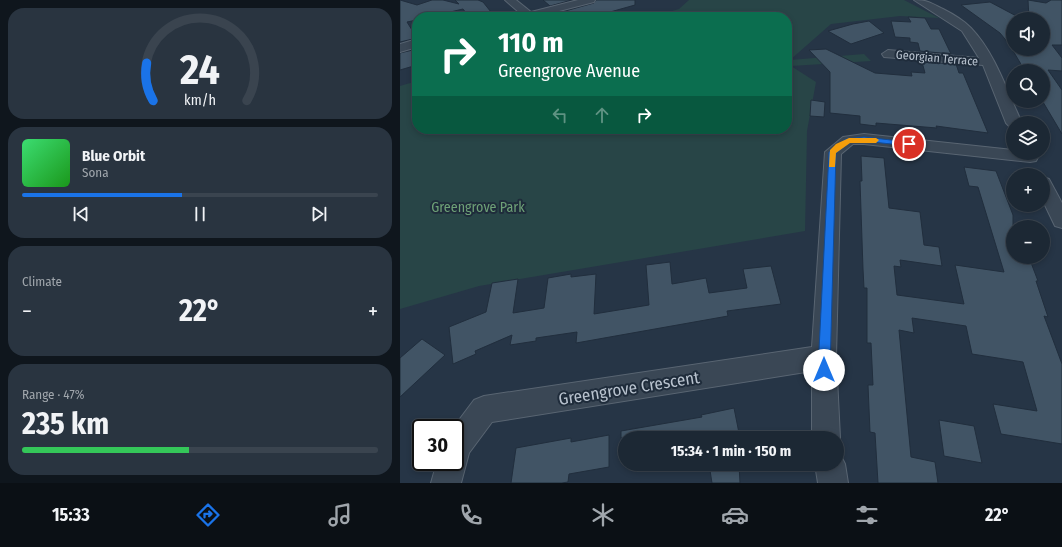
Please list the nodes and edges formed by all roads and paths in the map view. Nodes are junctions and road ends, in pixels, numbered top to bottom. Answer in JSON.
{"nodes":[{"id":1,"x":510,"y":0,"type":"edge"},
{"id":2,"x":590,"y":0,"type":"edge"},
{"id":3,"x":919,"y":0,"type":"edge"},
{"id":4,"x":522,"y":12,"type":"edge"},
{"id":5,"x":542,"y":12,"type":"edge"},
{"id":6,"x":412,"y":44,"type":"edge"},
{"id":7,"x":400,"y":48,"type":"edge"},
{"id":8,"x":888,"y":54,"type":"dead end"},
{"id":9,"x":986,"y":62,"type":"junction"},
{"id":10,"x":1011,"y":116,"type":"edge"},
{"id":11,"x":1006,"y":153,"type":"edge"},
{"id":12,"x":1050,"y":197,"type":"edge"},
{"id":13,"x":1062,"y":221,"type":"edge"},
{"id":14,"x":824,"y":357,"type":"junction"},
{"id":15,"x":826,"y":431,"type":"edge"},
{"id":16,"x":464,"y":436,"type":"edge"},
{"id":17,"x":449,"y":471,"type":"edge"},
{"id":18,"x":831,"y":471,"type":"edge"},
{"id":19,"x":446,"y":483,"type":"edge"},
{"id":20,"x":833,"y":483,"type":"edge"}],
"edges":[{"from":1,"to":4,"type":"street"},
{"from":2,"to":5,"type":"street"},
{"from":3,"to":9,"type":"street"},
{"from":6,"to":7,"type":"street"},
{"from":8,"to":9,"type":"street","name":"Georgian Terrace"},
{"from":9,"to":10,"type":"street"},
{"from":11,"to":14,"type":"street"},
{"from":12,"to":13,"type":"street"},
{"from":14,"to":15,"type":"street"},
{"from":14,"to":16,"type":"street","name":"Greengrove Crescent"},
{"from":17,"to":19,"type":"street"},
{"from":18,"to":20,"type":"street"}]}
